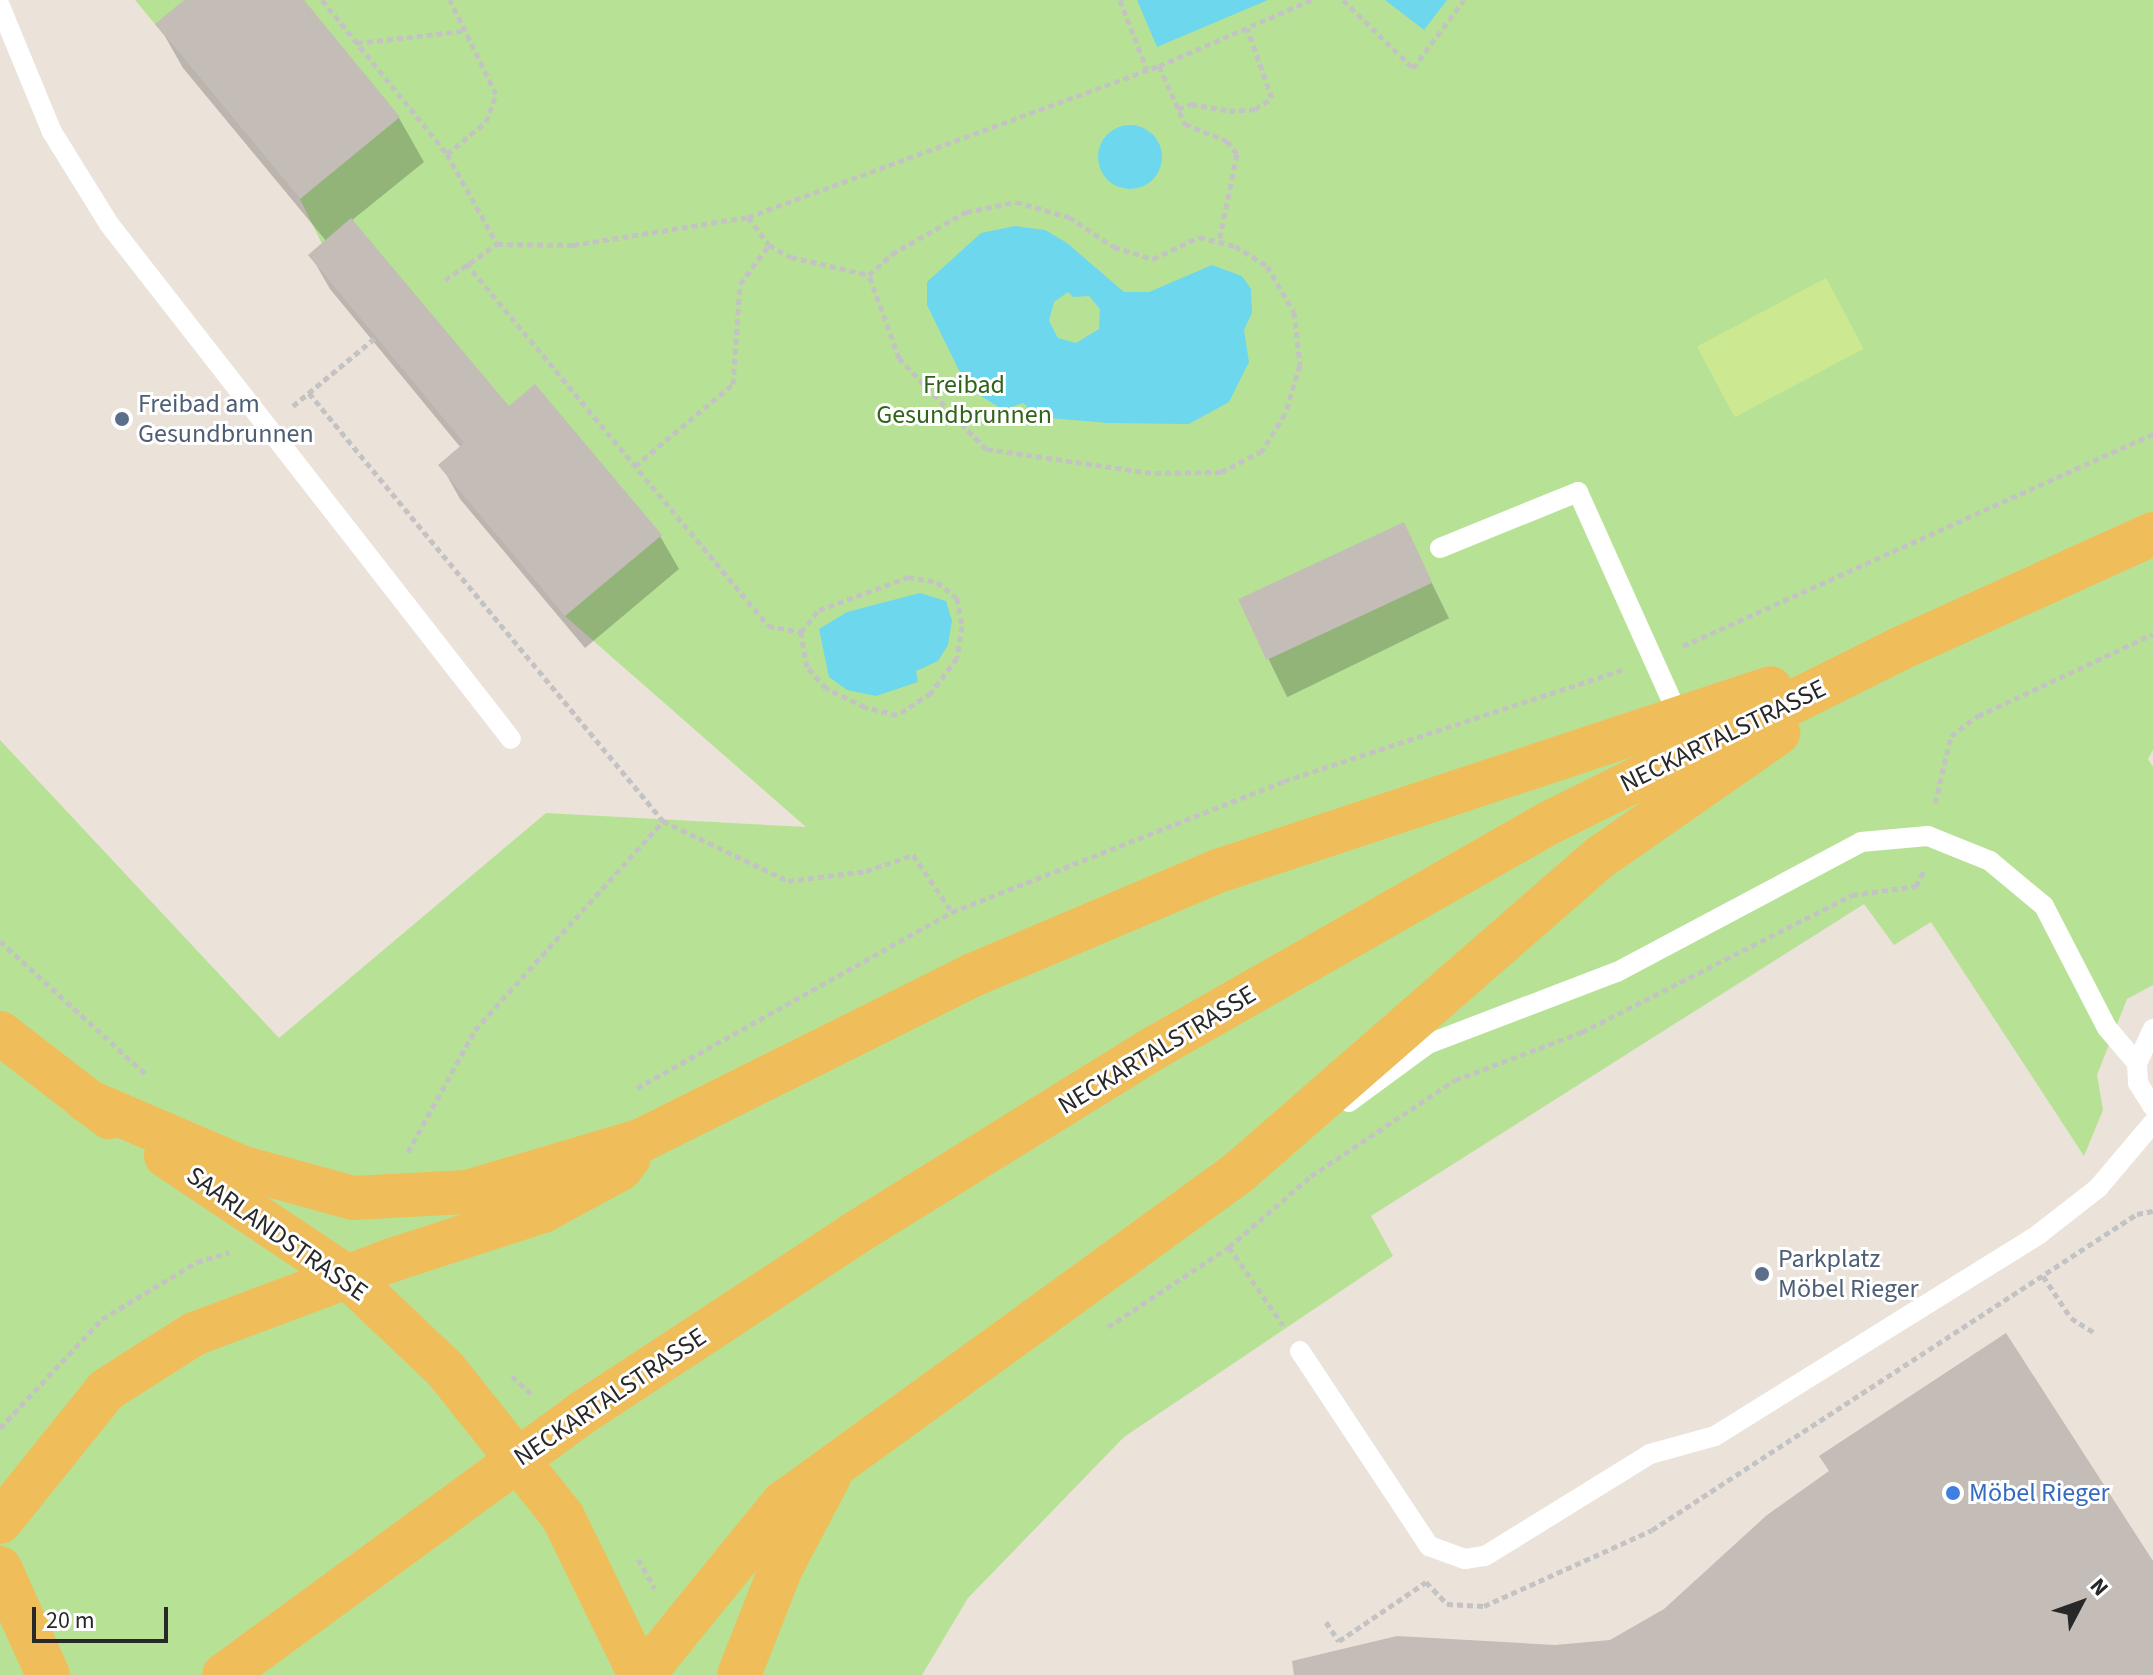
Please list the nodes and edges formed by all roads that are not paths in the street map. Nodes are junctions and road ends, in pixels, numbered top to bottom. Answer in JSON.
{"nodes":[{"id":1,"x":0,"y":6,"type":"edge"},
{"id":2,"x":2153,"y":534,"type":"edge"},
{"id":3,"x":1440,"y":548,"type":"dead end"},
{"id":4,"x":1897,"y":650,"type":"junction"},
{"id":5,"x":1679,"y":717,"type":"junction"},
{"id":6,"x":511,"y":739,"type":"dead end"},
{"id":7,"x":2153,"y":1029,"type":"edge"},
{"id":8,"x":0,"y":1033,"type":"edge"},
{"id":9,"x":2137,"y":1063,"type":"junction"},
{"id":10,"x":85,"y":1100,"type":"junction"},
{"id":11,"x":2153,"y":1107,"type":"edge"},
{"id":12,"x":2153,"y":1123,"type":"edge"},
{"id":13,"x":642,"y":1140,"type":"junction"},
{"id":14,"x":1238,"y":1173,"type":"junction"},
{"id":15,"x":349,"y":1278,"type":"junction"},
{"id":16,"x":1300,"y":1351,"type":"road end"},
{"id":17,"x":833,"y":1470,"type":"junction"},
{"id":18,"x":0,"y":1522,"type":"edge"},
{"id":19,"x":0,"y":1568,"type":"edge"},
{"id":20,"x":44,"y":1670,"type":"edge"},
{"id":21,"x":224,"y":1675,"type":"edge"},
{"id":22,"x":642,"y":1675,"type":"edge"},
{"id":23,"x":739,"y":1675,"type":"edge"}],
"edges":[{"from":1,"to":6,"type":"lane"},
{"from":2,"to":4,"type":"main road","name":"NECKARTALSTRASSE"},
{"from":3,"to":5,"type":"lane"},
{"from":4,"to":5,"type":"main road"},
{"from":4,"to":14,"type":"main road"},
{"from":4,"to":21,"type":"main road","name":"NECKARTALSTRASSE"},
{"from":5,"to":13,"type":"main road"},
{"from":7,"to":9,"type":"lane"},
{"from":8,"to":10,"type":"main road","name":"SAARLANDSTRASSE"},
{"from":9,"to":11,"type":"lane"},
{"from":9,"to":14,"type":"lane"},
{"from":10,"to":13,"type":"main road"},
{"from":10,"to":15,"type":"main road","name":"SAARLANDSTRASSE"},
{"from":12,"to":16,"type":"lane"},
{"from":13,"to":15,"type":"main road"},
{"from":14,"to":17,"type":"main road"},
{"from":15,"to":18,"type":"main road"},
{"from":15,"to":22,"type":"main road","name":"SAARLANDSTRASSE"},
{"from":17,"to":22,"type":"main road"},
{"from":17,"to":23,"type":"main road"},
{"from":19,"to":20,"type":"main road"}]}
